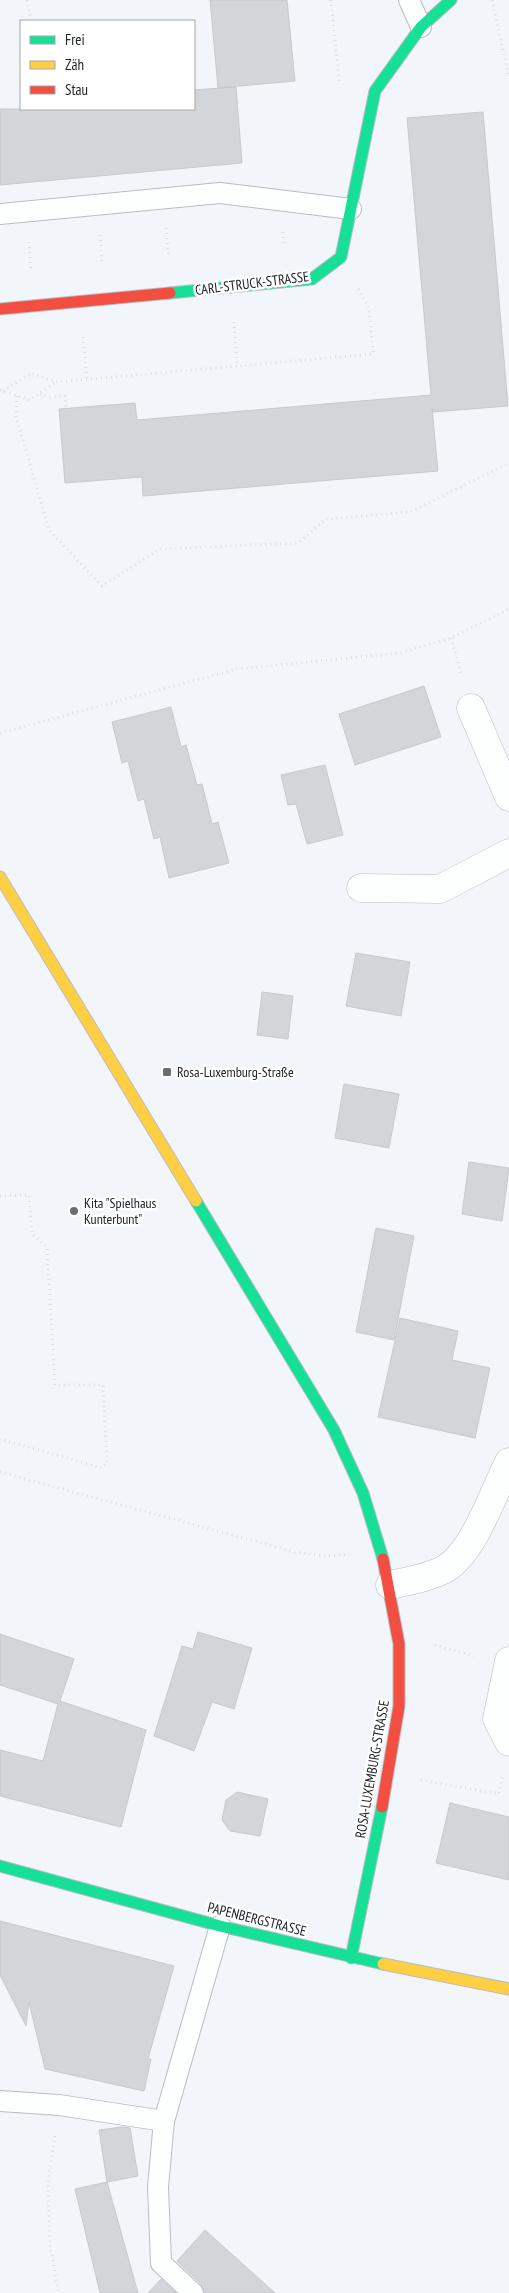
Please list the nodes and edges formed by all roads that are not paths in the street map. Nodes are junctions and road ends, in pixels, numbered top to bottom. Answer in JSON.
{"nodes":[{"id":1,"x":409,"y":0,"type":"edge"},
{"id":2,"x":451,"y":0,"type":"edge"},
{"id":3,"x":421,"y":27,"type":"junction"},
{"id":4,"x":351,"y":209,"type":"junction"},
{"id":5,"x":0,"y":214,"type":"edge"},
{"id":6,"x":0,"y":309,"type":"edge"},
{"id":7,"x":471,"y":708,"type":"dead end"},
{"id":8,"x":509,"y":797,"type":"edge"},
{"id":9,"x":509,"y":853,"type":"edge"},
{"id":10,"x":0,"y":877,"type":"edge"},
{"id":11,"x":361,"y":888,"type":"dead end"},
{"id":12,"x":509,"y":1462,"type":"edge"},
{"id":13,"x":390,"y":1585,"type":"junction"},
{"id":14,"x":508,"y":1668,"type":"edge"},
{"id":15,"x":509,"y":1742,"type":"edge"},
{"id":16,"x":0,"y":1866,"type":"edge"},
{"id":17,"x":220,"y":1926,"type":"junction"},
{"id":18,"x":351,"y":1958,"type":"junction"},
{"id":19,"x":509,"y":1990,"type":"edge"},
{"id":20,"x":0,"y":2101,"type":"edge"},
{"id":21,"x":164,"y":2121,"type":"junction"},
{"id":22,"x":193,"y":2293,"type":"edge"}],
"edges":[{"from":1,"to":3,"type":"lane"},
{"from":2,"to":3,"type":"street"},
{"from":3,"to":4,"type":"street"},
{"from":4,"to":5,"type":"lane"},
{"from":4,"to":6,"type":"street","name":"CARL-STRUCK-STRASSE"},
{"from":7,"to":8,"type":"street"},
{"from":9,"to":11,"type":"street"},
{"from":10,"to":13,"type":"street","name":"ROSA-LUXEMBURG-STRASSE"},
{"from":12,"to":13,"type":"street"},
{"from":13,"to":18,"type":"street","name":"ROSA-LUXEMBURG-STRASSE"},
{"from":14,"to":15,"type":"street"},
{"from":16,"to":17,"type":"street","name":"PAPENBERGSTRASSE"},
{"from":17,"to":18,"type":"street","name":"PAPENBERGSTRASSE"},
{"from":17,"to":21,"type":"lane"},
{"from":18,"to":19,"type":"street","name":"PAPENBERGSTRASSE"},
{"from":20,"to":21,"type":"lane"},
{"from":21,"to":22,"type":"lane"}]}
